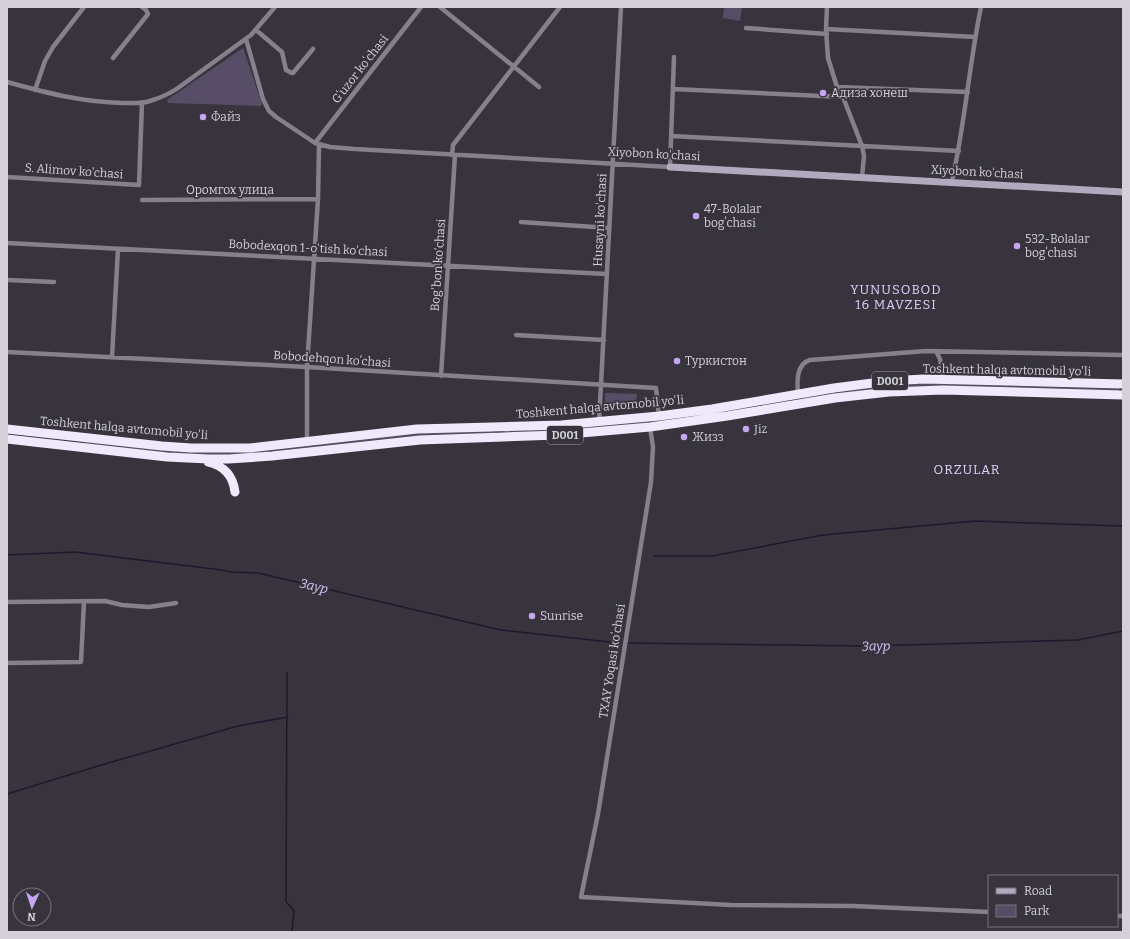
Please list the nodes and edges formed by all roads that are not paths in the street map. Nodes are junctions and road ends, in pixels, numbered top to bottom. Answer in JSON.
{"nodes":[{"id":1,"x":84,"y":7,"type":"edge"},
{"id":2,"x":142,"y":7,"type":"edge"},
{"id":3,"x":275,"y":7,"type":"edge"},
{"id":4,"x":421,"y":7,"type":"edge"},
{"id":5,"x":440,"y":7,"type":"edge"},
{"id":6,"x":560,"y":7,"type":"edge"},
{"id":7,"x":621,"y":7,"type":"edge"},
{"id":8,"x":827,"y":7,"type":"edge"},
{"id":9,"x":981,"y":7,"type":"edge"},
{"id":10,"x":746,"y":28,"type":"dead end"},
{"id":11,"x":256,"y":30,"type":"junction"},
{"id":12,"x":826,"y":31,"type":"junction"},
{"id":13,"x":975,"y":37,"type":"junction"},
{"id":14,"x":246,"y":39,"type":"junction"},
{"id":15,"x":313,"y":49,"type":"dead end"},
{"id":16,"x":674,"y":57,"type":"dead end"},
{"id":17,"x":113,"y":58,"type":"dead end"},
{"id":18,"x":513,"y":66,"type":"junction"},
{"id":19,"x":7,"y":82,"type":"edge"},
{"id":20,"x":539,"y":87,"type":"dead end"},
{"id":21,"x":837,"y":88,"type":"junction"},
{"id":22,"x":673,"y":89,"type":"junction"},
{"id":23,"x":35,"y":90,"type":"junction"},
{"id":24,"x":968,"y":92,"type":"junction"},
{"id":25,"x":843,"y":97,"type":"junction"},
{"id":26,"x":142,"y":103,"type":"junction"},
{"id":27,"x":671,"y":136,"type":"junction"},
{"id":28,"x":317,"y":144,"type":"junction"},
{"id":29,"x":862,"y":146,"type":"junction"},
{"id":30,"x":959,"y":151,"type":"junction"},
{"id":31,"x":453,"y":155,"type":"junction"},
{"id":32,"x":612,"y":163,"type":"junction"},
{"id":33,"x":670,"y":166,"type":"junction"},
{"id":34,"x":7,"y":177,"type":"edge"},
{"id":35,"x":862,"y":177,"type":"junction"},
{"id":36,"x":952,"y":181,"type":"junction"},
{"id":37,"x":1123,"y":192,"type":"edge"},
{"id":38,"x":318,"y":199,"type":"junction"},
{"id":39,"x":142,"y":200,"type":"dead end"},
{"id":40,"x":521,"y":222,"type":"dead end"},
{"id":41,"x":609,"y":228,"type":"junction"},
{"id":42,"x":7,"y":243,"type":"edge"},
{"id":43,"x":118,"y":249,"type":"junction"},
{"id":44,"x":314,"y":258,"type":"junction"},
{"id":45,"x":448,"y":265,"type":"junction"},
{"id":46,"x":607,"y":274,"type":"junction"},
{"id":47,"x":7,"y":280,"type":"edge"},
{"id":48,"x":54,"y":282,"type":"dead end"},
{"id":49,"x":516,"y":334,"type":"dead end"},
{"id":50,"x":604,"y":340,"type":"junction"},
{"id":51,"x":936,"y":351,"type":"junction"},
{"id":52,"x":7,"y":352,"type":"edge"},
{"id":53,"x":1123,"y":355,"type":"edge"},
{"id":54,"x":112,"y":357,"type":"junction"},
{"id":55,"x":308,"y":367,"type":"junction"},
{"id":56,"x":441,"y":376,"type":"junction"},
{"id":57,"x":943,"y":380,"type":"junction"},
{"id":58,"x":1123,"y":384,"type":"edge"},
{"id":59,"x":601,"y":385,"type":"junction"},
{"id":60,"x":798,"y":394,"type":"junction"},
{"id":61,"x":1123,"y":395,"type":"edge"},
{"id":62,"x":799,"y":404,"type":"junction"},
{"id":63,"x":659,"y":416,"type":"junction"},
{"id":64,"x":599,"y":422,"type":"junction"},
{"id":65,"x":502,"y":427,"type":"junction"},
{"id":66,"x":650,"y":427,"type":"junction"},
{"id":67,"x":7,"y":429,"type":"edge"},
{"id":68,"x":76,"y":437,"type":"junction"},
{"id":69,"x":502,"y":438,"type":"junction"},
{"id":70,"x":7,"y":439,"type":"edge"},
{"id":71,"x":307,"y":442,"type":"junction"},
{"id":72,"x":75,"y":447,"type":"junction"},
{"id":73,"x":197,"y":459,"type":"junction"},
{"id":74,"x":236,"y":492,"type":"dead end"},
{"id":75,"x":84,"y":601,"type":"junction"},
{"id":76,"x":7,"y":602,"type":"edge"},
{"id":77,"x":176,"y":603,"type":"dead end"},
{"id":78,"x":7,"y":662,"type":"edge"},
{"id":79,"x":988,"y":912,"type":"edge"}],
"edges":[{"from":1,"to":23,"type":"street"},
{"from":2,"to":17,"type":"street"},
{"from":3,"to":11,"type":"street"},
{"from":4,"to":28,"type":"street","name":"Gʻuzor koʻchasi"},
{"from":5,"to":18,"type":"street"},
{"from":6,"to":18,"type":"street","name":"Bog'bon ko'chasi"},
{"from":7,"to":32,"type":"street","name":"Husayni ko'chasi"},
{"from":8,"to":12,"type":"street"},
{"from":9,"to":13,"type":"street"},
{"from":10,"to":12,"type":"street"},
{"from":11,"to":14,"type":"street"},
{"from":11,"to":15,"type":"street"},
{"from":12,"to":13,"type":"street"},
{"from":12,"to":21,"type":"street"},
{"from":13,"to":24,"type":"street"},
{"from":14,"to":26,"type":"street"},
{"from":14,"to":28,"type":"street","name":"Xiyobon ko'chasi"},
{"from":16,"to":22,"type":"street"},
{"from":18,"to":20,"type":"street"},
{"from":18,"to":31,"type":"street","name":"Bog'bon ko'chasi"},
{"from":19,"to":23,"type":"street"},
{"from":21,"to":24,"type":"street"},
{"from":21,"to":25,"type":"street"},
{"from":22,"to":25,"type":"street"},
{"from":22,"to":27,"type":"street"},
{"from":23,"to":26,"type":"street"},
{"from":24,"to":30,"type":"street"},
{"from":25,"to":29,"type":"street"},
{"from":26,"to":34,"type":"street","name":"S. Alimov ko'chasi"},
{"from":27,"to":29,"type":"street"},
{"from":27,"to":33,"type":"street"},
{"from":28,"to":31,"type":"street","name":"Xiyobon ko'chasi"},
{"from":28,"to":38,"type":"street"},
{"from":29,"to":30,"type":"street"},
{"from":29,"to":35,"type":"street"},
{"from":30,"to":36,"type":"street"},
{"from":31,"to":32,"type":"street","name":"Xiyobon ko'chasi"},
{"from":31,"to":45,"type":"street","name":"Bog'bon ko'chasi"},
{"from":32,"to":33,"type":"street","name":"Xiyobon ko'chasi"},
{"from":32,"to":41,"type":"street","name":"Husayni ko'chasi"},
{"from":33,"to":35,"type":"street","name":"Xiyobon ko'chasi"},
{"from":35,"to":36,"type":"street","name":"Xiyobon ko'chasi"},
{"from":36,"to":37,"type":"street","name":"Xiyobon ko'chasi"},
{"from":38,"to":39,"type":"street","name":"Оромгох улица"},
{"from":38,"to":44,"type":"street"},
{"from":40,"to":41,"type":"street"},
{"from":41,"to":46,"type":"street","name":"Husayni ko'chasi"},
{"from":42,"to":43,"type":"street","name":"Bobodexqon 1-o'tish ko'chasi"},
{"from":43,"to":44,"type":"street","name":"Bobodexqon 1-o'tish ko'chasi"},
{"from":43,"to":54,"type":"street"},
{"from":44,"to":45,"type":"street","name":"Bobodexqon 1-o'tish ko'chasi"},
{"from":44,"to":55,"type":"street"},
{"from":45,"to":46,"type":"street","name":"Bobodexqon 1-o'tish ko'chasi"},
{"from":45,"to":56,"type":"street","name":"Bog'bon ko'chasi"},
{"from":46,"to":50,"type":"street","name":"Husayni ko'chasi"},
{"from":47,"to":48,"type":"street"},
{"from":49,"to":50,"type":"street"},
{"from":50,"to":59,"type":"street","name":"Husayni ko'chasi"},
{"from":51,"to":53,"type":"street"},
{"from":51,"to":57,"type":"street"},
{"from":51,"to":60,"type":"street"},
{"from":52,"to":54,"type":"street","name":"Bobodehqon koʻchasi"},
{"from":54,"to":55,"type":"street","name":"Bobodehqon koʻchasi"},
{"from":55,"to":56,"type":"street","name":"Bobodehqon koʻchasi"},
{"from":55,"to":71,"type":"street"},
{"from":56,"to":59,"type":"street","name":"Bobodehqon koʻchasi"},
{"from":57,"to":58,"type":"highway","name":"Toshkent halqa avtomobil yo'li","number":"D001"},
{"from":57,"to":60,"type":"highway","name":"Toshkent halqa avtomobil yo'li","number":"D001"},
{"from":59,"to":63,"type":"street","name":"Bobodehqon koʻchasi"},
{"from":59,"to":64,"type":"street","name":"Husayni ko'chasi"},
{"from":60,"to":62,"type":"highway"},
{"from":60,"to":63,"type":"highway","name":"Toshkent halqa avtomobil yo'li","number":"D001"},
{"from":61,"to":62,"type":"highway","name":"Toshkent halqa avtomobil yo'li","number":"D001"},
{"from":62,"to":66,"type":"highway","name":"Toshkent halqa avtomobil yo'li","number":"D001"},
{"from":63,"to":64,"type":"highway","name":"Toshkent halqa avtomobil yo'li","number":"D001"},
{"from":64,"to":65,"type":"highway","name":"Toshkent halqa avtomobil yo'li","number":"D001"},
{"from":65,"to":69,"type":"highway"},
{"from":65,"to":71,"type":"highway","name":"Toshkent halqa avtomobil yo'li","number":"D001"},
{"from":66,"to":69,"type":"highway","name":"Toshkent halqa avtomobil yo'li","number":"D001"},
{"from":66,"to":79,"type":"street","name":"TXAY Yoqasi koʻchasi"},
{"from":67,"to":68,"type":"highway","name":"Toshkent halqa avtomobil yo'li","number":"D001"},
{"from":68,"to":71,"type":"highway","name":"Toshkent halqa avtomobil yo'li","number":"D001"},
{"from":68,"to":72,"type":"highway"},
{"from":69,"to":73,"type":"highway","name":"Toshkent halqa avtomobil yo'li","number":"D001"},
{"from":70,"to":72,"type":"highway","name":"Toshkent halqa avtomobil yo'li","number":"D001"},
{"from":72,"to":73,"type":"highway","name":"Toshkent halqa avtomobil yo'li","number":"D001"},
{"from":73,"to":74,"type":"highway"},
{"from":75,"to":76,"type":"street"},
{"from":75,"to":77,"type":"street"},
{"from":75,"to":78,"type":"street"}]}
